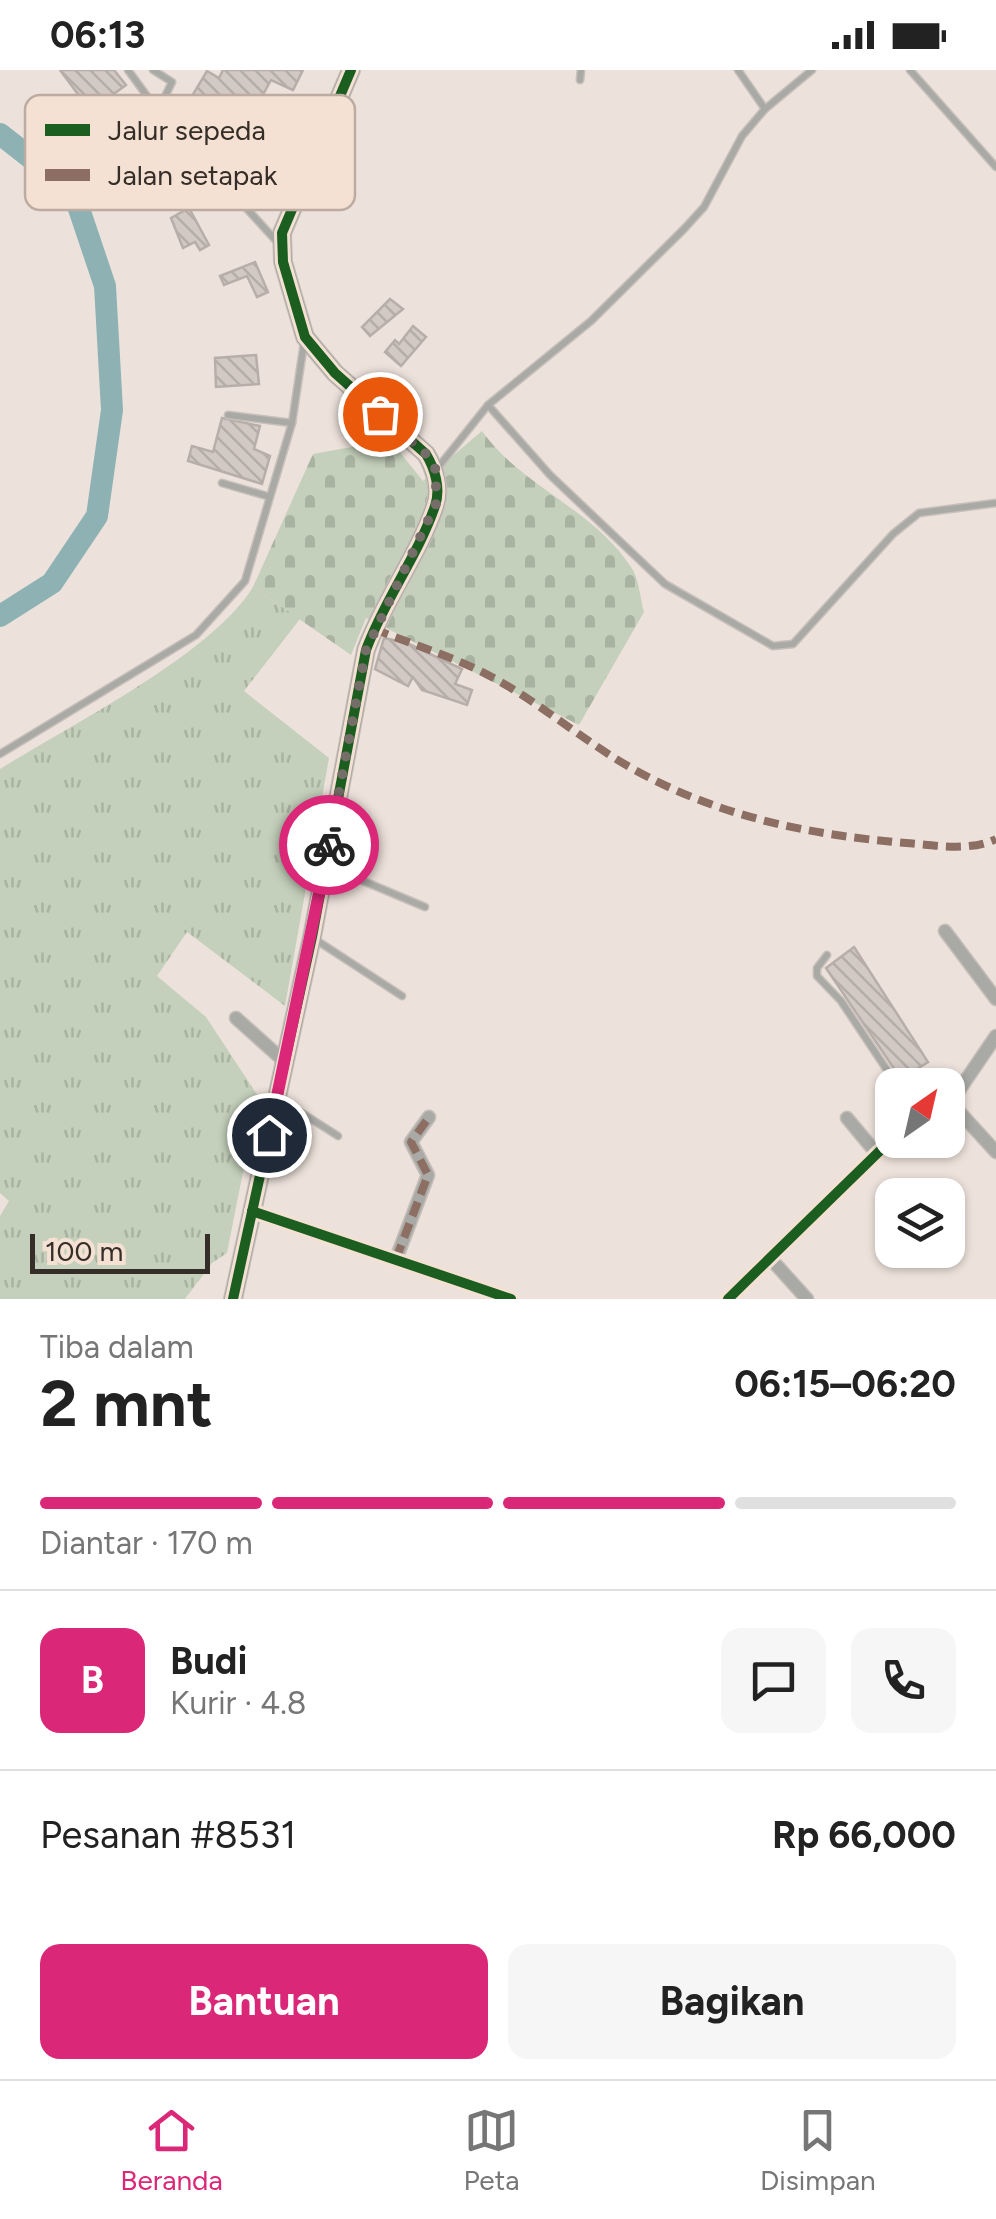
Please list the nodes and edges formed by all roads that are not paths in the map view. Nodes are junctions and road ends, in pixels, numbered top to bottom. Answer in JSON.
{"nodes":[{"id":1,"x":128,"y":70,"type":"edge"},
{"id":2,"x":154,"y":70,"type":"edge"},
{"id":3,"x":351,"y":70,"type":"edge"},
{"id":4,"x":581,"y":70,"type":"edge"},
{"id":5,"x":738,"y":70,"type":"edge"},
{"id":6,"x":812,"y":70,"type":"edge"},
{"id":7,"x":910,"y":70,"type":"edge"},
{"id":8,"x":580,"y":80,"type":"dead end"},
{"id":9,"x":146,"y":95,"type":"edge"},
{"id":10,"x":166,"y":95,"type":"edge"},
{"id":11,"x":341,"y":95,"type":"edge"},
{"id":12,"x":766,"y":109,"type":"junction"},
{"id":13,"x":996,"y":167,"type":"edge"},
{"id":14,"x":248,"y":210,"type":"edge"},
{"id":15,"x":294,"y":210,"type":"edge"},
{"id":16,"x":280,"y":245,"type":"junction"},
{"id":17,"x":304,"y":337,"type":"junction"},
{"id":18,"x":488,"y":405,"type":"junction"},
{"id":19,"x":228,"y":414,"type":"dead end"},
{"id":20,"x":292,"y":423,"type":"junction"},
{"id":21,"x":436,"y":470,"type":"junction"},
{"id":22,"x":222,"y":483,"type":"dead end"},
{"id":23,"x":267,"y":496,"type":"junction"},
{"id":24,"x":996,"y":502,"type":"edge"},
{"id":25,"x":0,"y":754,"type":"edge"},
{"id":26,"x":326,"y":865,"type":"junction"},
{"id":27,"x":426,"y":907,"type":"dead end"},
{"id":28,"x":945,"y":931,"type":"dead end"},
{"id":29,"x":312,"y":937,"type":"junction"},
{"id":30,"x":827,"y":956,"type":"dead end"},
{"id":31,"x":402,"y":996,"type":"dead end"},
{"id":32,"x":996,"y":999,"type":"edge"},
{"id":33,"x":236,"y":1018,"type":"dead end"},
{"id":34,"x":996,"y":1036,"type":"edge"},
{"id":35,"x":285,"y":1062,"type":"junction"},
{"id":36,"x":886,"y":1068,"type":"edge"},
{"id":37,"x":277,"y":1098,"type":"junction"},
{"id":38,"x":429,"y":1117,"type":"dead end"},
{"id":39,"x":848,"y":1118,"type":"dead end"},
{"id":40,"x":338,"y":1136,"type":"dead end"},
{"id":41,"x":875,"y":1152,"type":"edge"},
{"id":42,"x":996,"y":1152,"type":"edge"},
{"id":43,"x":875,"y":1156,"type":"edge"},
{"id":44,"x":252,"y":1211,"type":"junction"},
{"id":45,"x":770,"y":1258,"type":"junction"},
{"id":46,"x":396,"y":1260,"type":"junction"},
{"id":47,"x":233,"y":1299,"type":"edge"},
{"id":48,"x":510,"y":1299,"type":"edge"},
{"id":49,"x":728,"y":1299,"type":"edge"},
{"id":50,"x":808,"y":1299,"type":"edge"}],
"edges":[{"from":1,"to":9,"type":"lane"},
{"from":2,"to":10,"type":"lane"},
{"from":3,"to":11,"type":"street"},
{"from":4,"to":8,"type":"lane"},
{"from":5,"to":12,"type":"lane"},
{"from":6,"to":12,"type":"lane"},
{"from":7,"to":13,"type":"lane"},
{"from":12,"to":18,"type":"lane"},
{"from":14,"to":16,"type":"lane"},
{"from":15,"to":16,"type":"street"},
{"from":16,"to":17,"type":"street"},
{"from":17,"to":20,"type":"lane"},
{"from":17,"to":21,"type":"street"},
{"from":18,"to":21,"type":"lane"},
{"from":18,"to":24,"type":"lane"},
{"from":19,"to":20,"type":"lane"},
{"from":20,"to":23,"type":"lane"},
{"from":21,"to":26,"type":"street"},
{"from":22,"to":23,"type":"lane"},
{"from":23,"to":25,"type":"lane"},
{"from":26,"to":27,"type":"lane"},
{"from":26,"to":29,"type":"street"},
{"from":28,"to":32,"type":"street"},
{"from":29,"to":31,"type":"lane"},
{"from":29,"to":35,"type":"street"},
{"from":30,"to":36,"type":"lane"},
{"from":33,"to":35,"type":"street"},
{"from":34,"to":42,"type":"street"},
{"from":35,"to":37,"type":"street"},
{"from":37,"to":40,"type":"lane"},
{"from":37,"to":44,"type":"street"},
{"from":38,"to":46,"type":"street"},
{"from":39,"to":41,"type":"street"},
{"from":43,"to":45,"type":"street"},
{"from":44,"to":46,"type":"street"},
{"from":44,"to":47,"type":"street"},
{"from":45,"to":49,"type":"street"},
{"from":45,"to":50,"type":"street"},
{"from":46,"to":48,"type":"street"}]}
